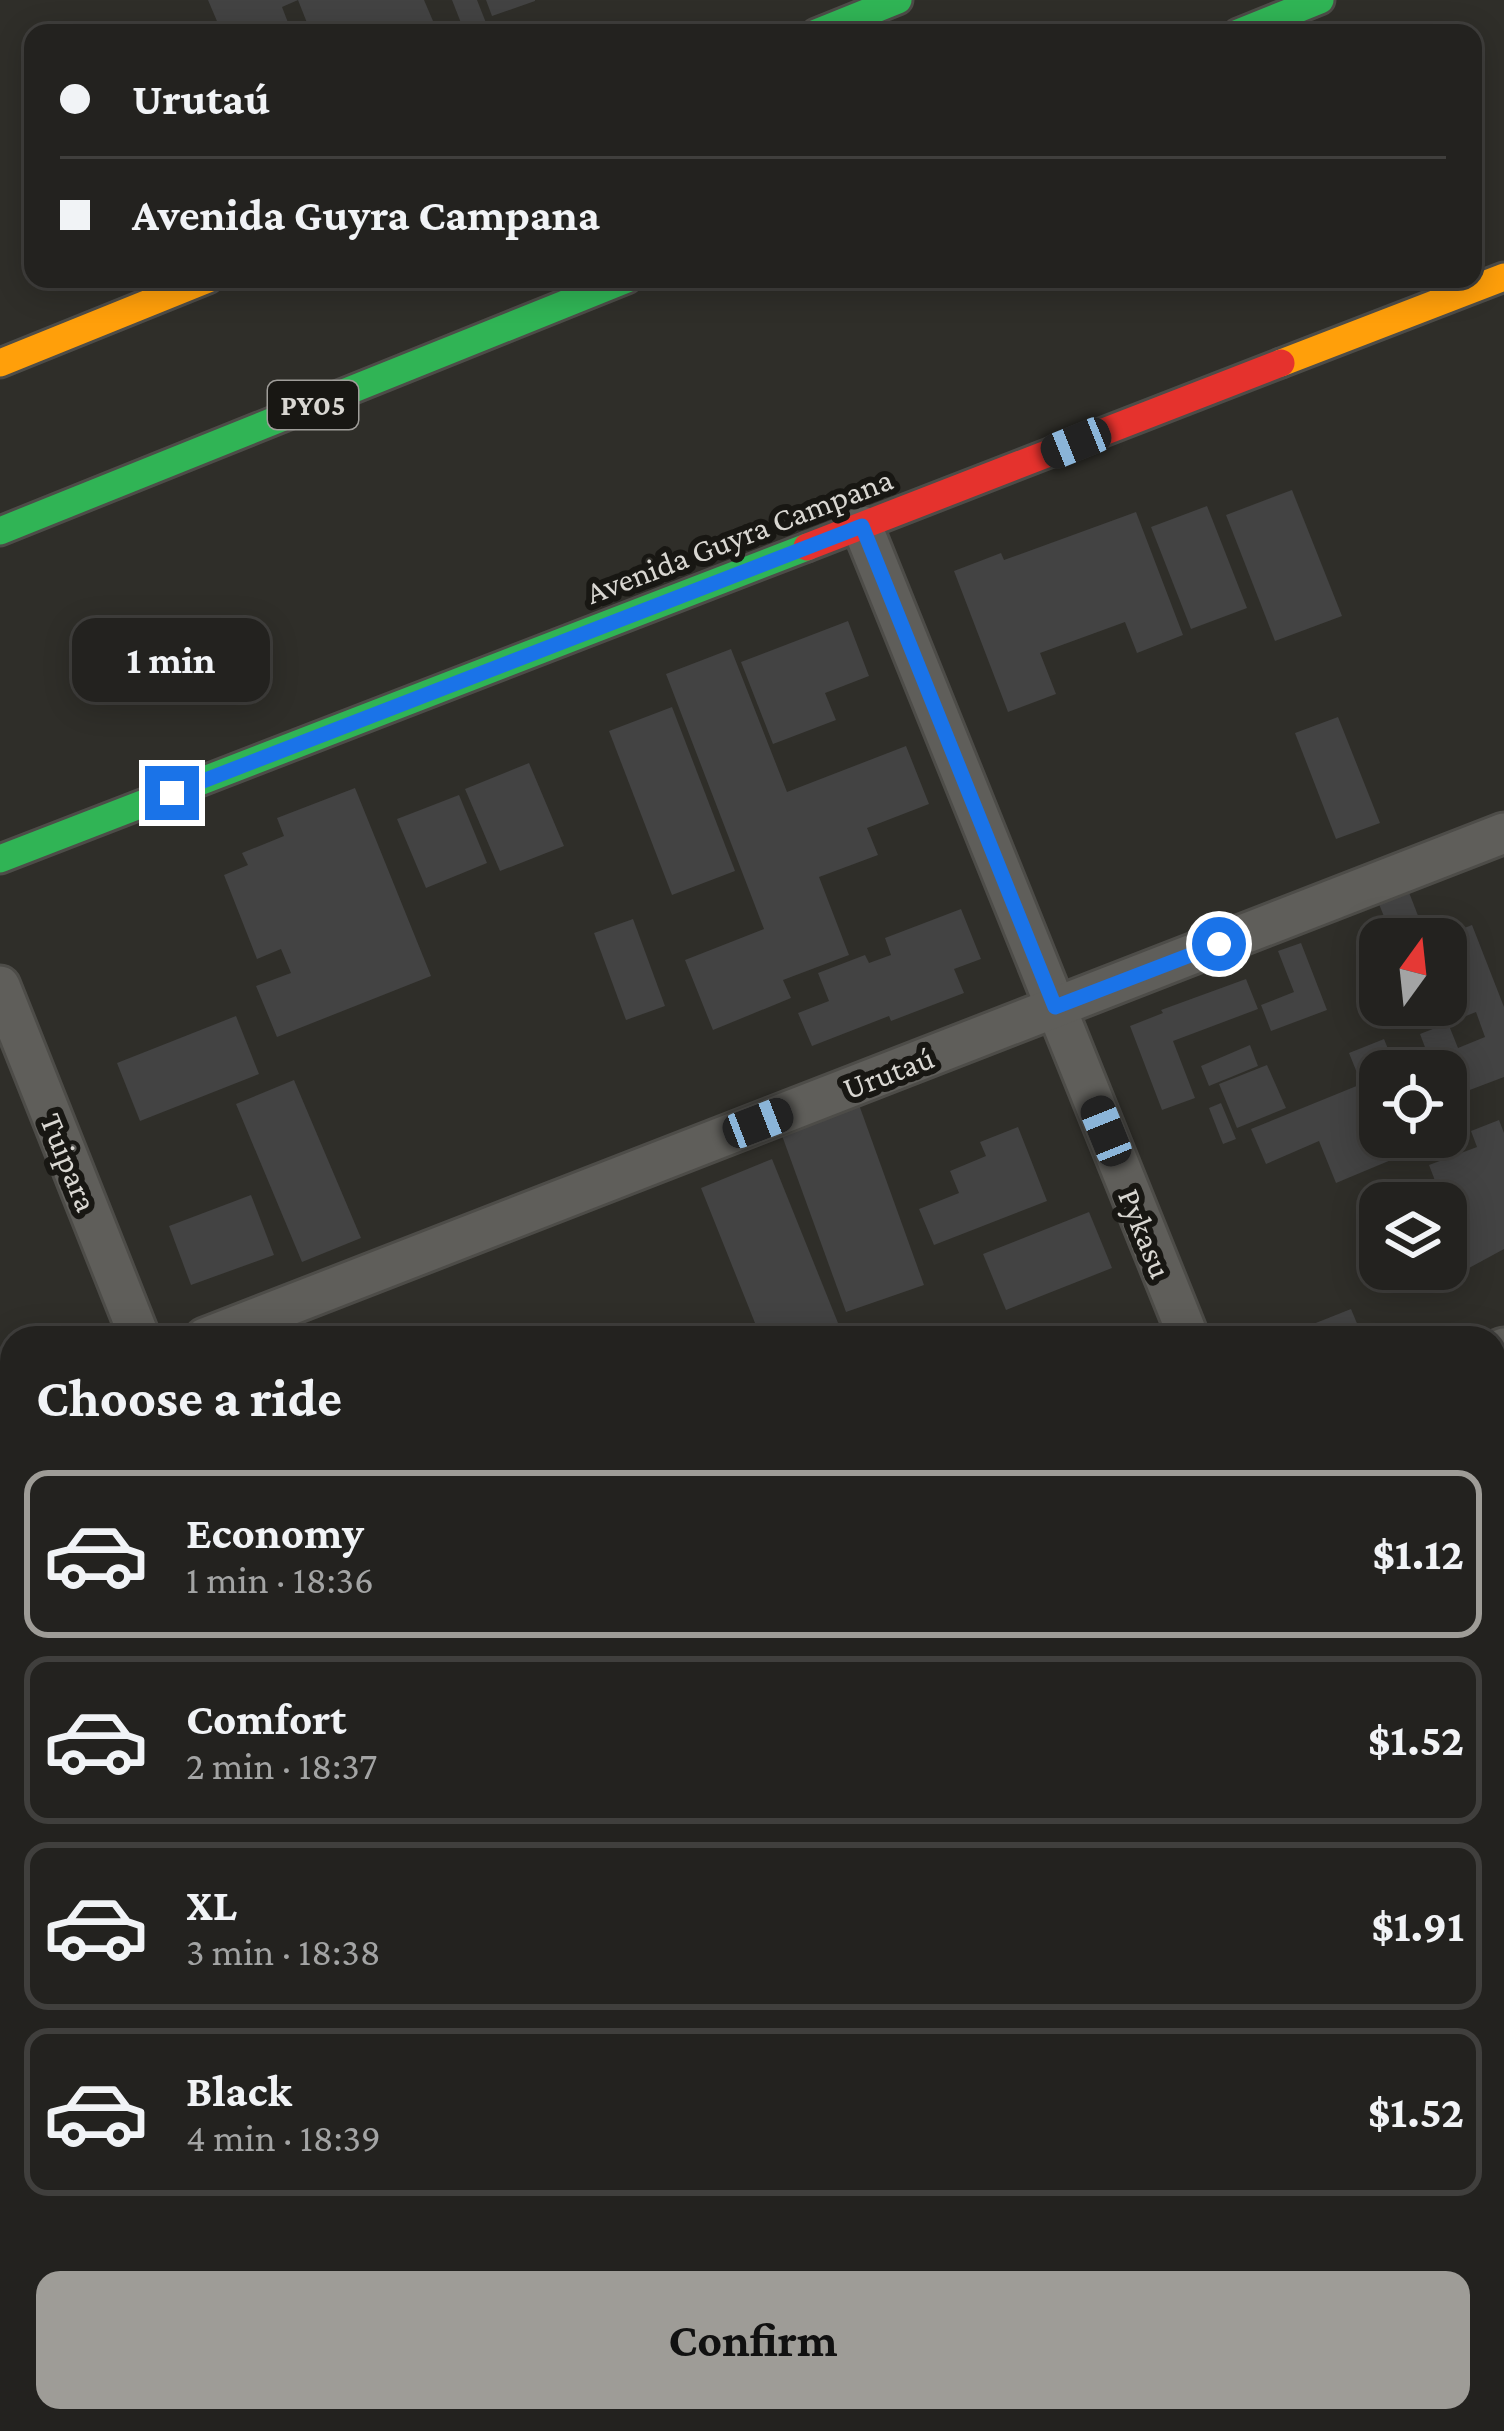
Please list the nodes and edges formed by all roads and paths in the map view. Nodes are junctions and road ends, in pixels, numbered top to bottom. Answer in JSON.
{"nodes":[{"id":1,"x":1320,"y":0,"type":"edge"},
{"id":2,"x":874,"y":4,"type":"edge"},
{"id":3,"x":834,"y":24,"type":"edge"},
{"id":4,"x":1260,"y":24,"type":"edge"},
{"id":5,"x":186,"y":288,"type":"edge"},
{"id":6,"x":605,"y":288,"type":"edge"},
{"id":7,"x":1476,"y":288,"type":"edge"},
{"id":8,"x":0,"y":363,"type":"edge"},
{"id":9,"x":862,"y":526,"type":"junction"},
{"id":10,"x":0,"y":531,"type":"edge"},
{"id":11,"x":1504,"y":833,"type":"edge"},
{"id":12,"x":0,"y":859,"type":"edge"},
{"id":13,"x":0,"y":986,"type":"edge"},
{"id":14,"x":1055,"y":1007,"type":"junction"},
{"id":15,"x":135,"y":1326,"type":"edge"},
{"id":16,"x":236,"y":1326,"type":"edge"},
{"id":17,"x":1184,"y":1326,"type":"edge"}],
"edges":[{"from":1,"to":4,"type":"main road"},
{"from":2,"to":3,"type":"main road"},
{"from":5,"to":8,"type":"main road"},
{"from":6,"to":10,"type":"main road","number":"PY05"},
{"from":7,"to":9,"type":"main road","name":"Avenida Guyra Campana"},
{"from":9,"to":12,"type":"main road","name":"Avenida Guyra Campana"},
{"from":9,"to":14,"type":"street","name":"Pykasu"},
{"from":11,"to":14,"type":"street","name":"Urutaú"},
{"from":13,"to":15,"type":"street","name":"Tuipara"},
{"from":14,"to":16,"type":"street","name":"Urutaú"},
{"from":14,"to":17,"type":"street","name":"Pykasu"}]}
